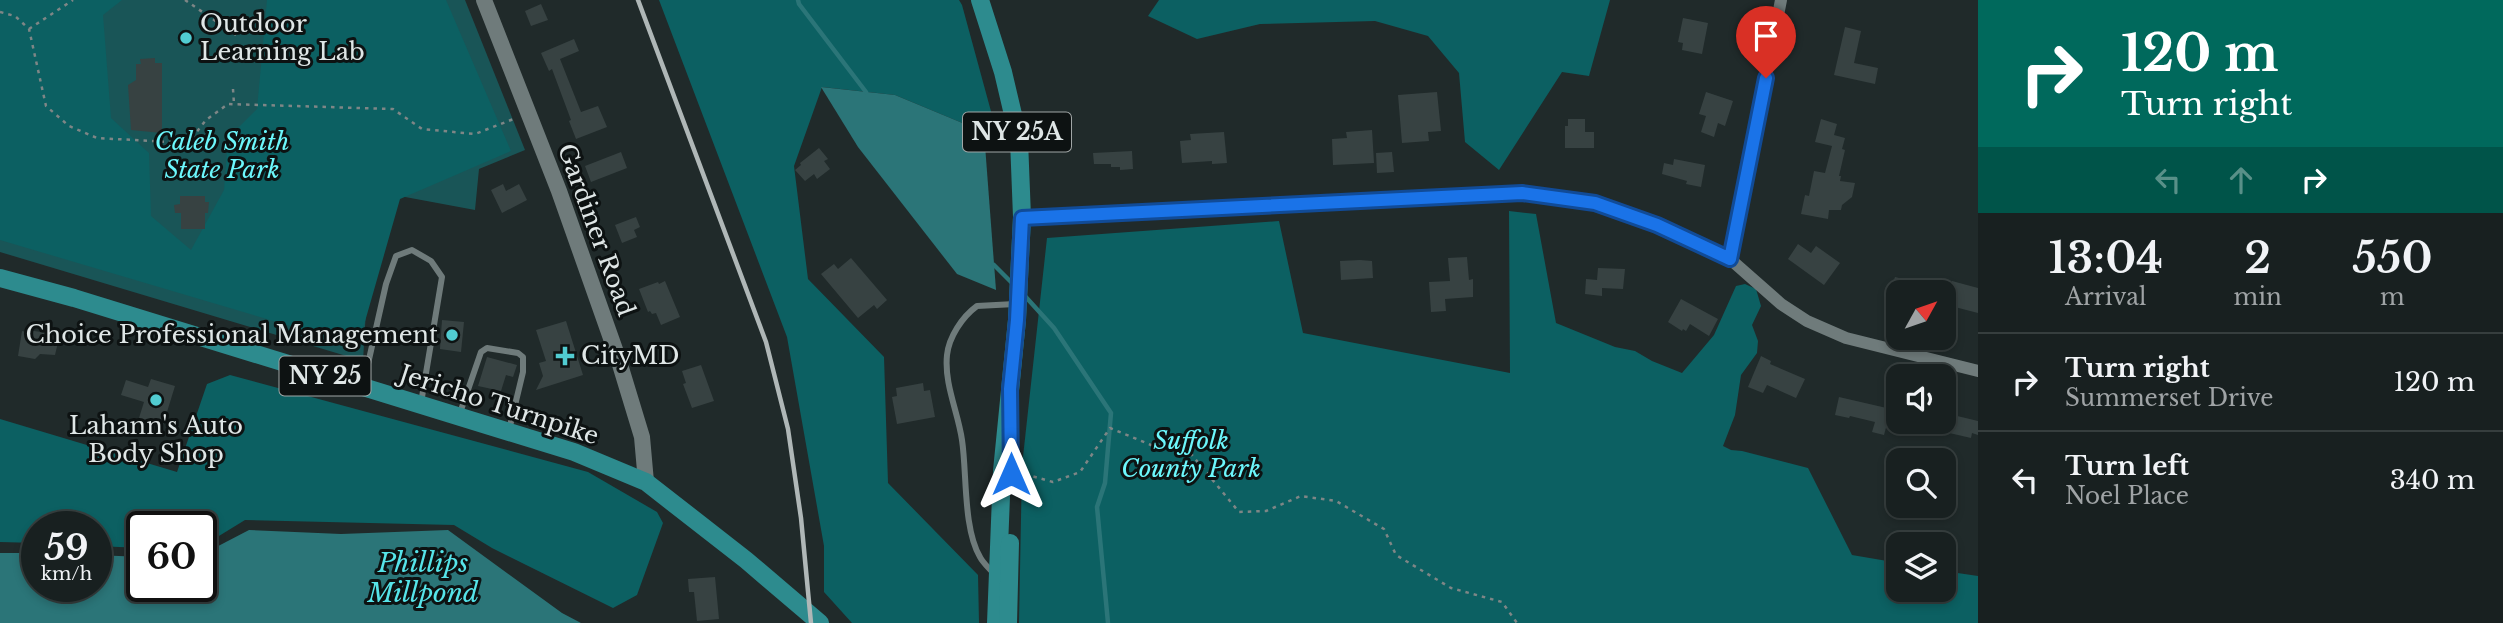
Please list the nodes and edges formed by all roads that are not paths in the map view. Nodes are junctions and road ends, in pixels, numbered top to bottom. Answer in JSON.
{"nodes":[{"id":1,"x":484,"y":0,"type":"edge"},
{"id":2,"x":980,"y":0,"type":"edge"},
{"id":3,"x":1781,"y":0,"type":"edge"},
{"id":4,"x":1022,"y":218,"type":"junction"},
{"id":5,"x":1730,"y":259,"type":"junction"},
{"id":6,"x":0,"y":278,"type":"edge"},
{"id":7,"x":1017,"y":312,"type":"junction"},
{"id":8,"x":1978,"y":371,"type":"edge"},
{"id":9,"x":363,"y":387,"type":"junction"},
{"id":10,"x":1010,"y":389,"type":"junction"},
{"id":11,"x":420,"y":405,"type":"junction"},
{"id":12,"x":459,"y":417,"type":"junction"},
{"id":13,"x":509,"y":432,"type":"junction"},
{"id":14,"x":646,"y":482,"type":"junction"},
{"id":15,"x":997,"y":577,"type":"junction"},
{"id":16,"x":820,"y":623,"type":"edge"},
{"id":17,"x":996,"y":623,"type":"edge"},
{"id":18,"x":1008,"y":623,"type":"edge"}],
"edges":[{"from":1,"to":14,"type":"main road","name":"Gardiner Road"},
{"from":2,"to":4,"type":"main road","number":"NY 25A"},
{"from":3,"to":5,"type":"street"},
{"from":4,"to":5,"type":"street"},
{"from":4,"to":7,"type":"main road","number":"NY 25A"},
{"from":5,"to":8,"type":"street"},
{"from":6,"to":9,"type":"main road","name":"Jericho Turnpike","number":"NY 25"},
{"from":7,"to":10,"type":"main road","number":"NY 25A"},
{"from":7,"to":15,"type":"lane"},
{"from":9,"to":11,"type":"main road","name":"Jericho Turnpike","number":"NY 25"},
{"from":9,"to":11,"type":"lane"},
{"from":10,"to":15,"type":"main road","number":"NY 25A"},
{"from":10,"to":18,"type":"main road","number":"NY 25A"},
{"from":11,"to":12,"type":"main road","name":"Jericho Turnpike","number":"NY 25"},
{"from":12,"to":13,"type":"main road","name":"Jericho Turnpike","number":"NY 25"},
{"from":12,"to":13,"type":"lane"},
{"from":13,"to":14,"type":"main road","name":"Jericho Turnpike","number":"NY 25"},
{"from":14,"to":16,"type":"main road","name":"Jericho Turnpike","number":"NY 25"},
{"from":15,"to":17,"type":"main road","number":"NY 25A"}]}
